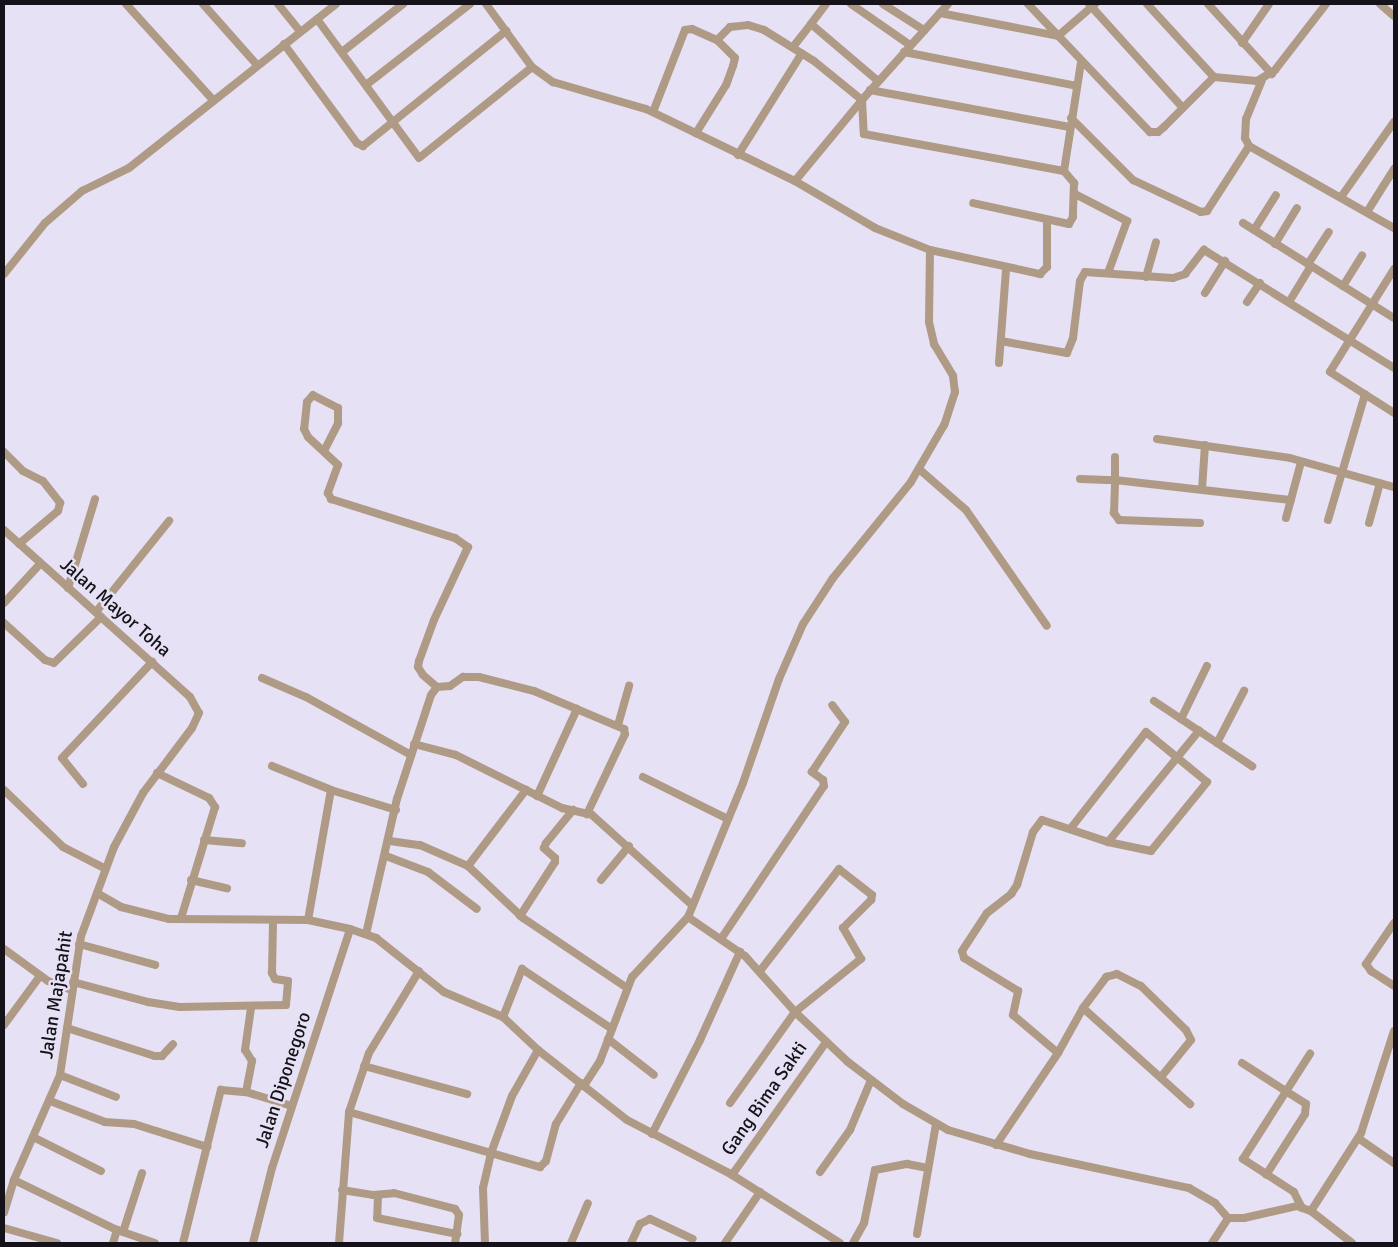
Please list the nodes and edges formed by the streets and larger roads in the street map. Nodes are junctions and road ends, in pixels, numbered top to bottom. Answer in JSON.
{"nodes":[{"id":1,"x":126,"y":4,"type":"edge"},
{"id":2,"x":203,"y":4,"type":"edge"},
{"id":3,"x":278,"y":4,"type":"edge"},
{"id":4,"x":336,"y":4,"type":"edge"},
{"id":5,"x":403,"y":4,"type":"edge"},
{"id":6,"x":470,"y":4,"type":"edge"},
{"id":7,"x":486,"y":4,"type":"edge"},
{"id":8,"x":826,"y":4,"type":"edge"},
{"id":9,"x":851,"y":4,"type":"edge"},
{"id":10,"x":883,"y":4,"type":"edge"},
{"id":11,"x":948,"y":4,"type":"edge"},
{"id":12,"x":1028,"y":4,"type":"edge"},
{"id":13,"x":1147,"y":4,"type":"edge"},
{"id":14,"x":1270,"y":4,"type":"edge"},
{"id":15,"x":1326,"y":4,"type":"edge"},
{"id":16,"x":1380,"y":4,"type":"edge"},
{"id":17,"x":1092,"y":5,"type":"edge"},
{"id":18,"x":1213,"y":6,"type":"edge"},
{"id":19,"x":940,"y":13,"type":"junction"},
{"id":20,"x":1394,"y":16,"type":"edge"},
{"id":21,"x":317,"y":19,"type":"junction"},
{"id":22,"x":811,"y":24,"type":"junction"},
{"id":23,"x":924,"y":30,"type":"junction"},
{"id":24,"x":300,"y":31,"type":"junction"},
{"id":25,"x":506,"y":31,"type":"junction"},
{"id":26,"x":1058,"y":36,"type":"junction"},
{"id":27,"x":716,"y":40,"type":"junction"},
{"id":28,"x":1242,"y":43,"type":"junction"},
{"id":29,"x":284,"y":44,"type":"junction"},
{"id":30,"x":910,"y":45,"type":"junction"},
{"id":31,"x":793,"y":47,"type":"junction"},
{"id":32,"x":342,"y":52,"type":"junction"},
{"id":33,"x":904,"y":52,"type":"junction"},
{"id":34,"x":802,"y":53,"type":"junction"},
{"id":35,"x":1081,"y":62,"type":"junction"},
{"id":36,"x":258,"y":65,"type":"junction"},
{"id":37,"x":532,"y":67,"type":"junction"},
{"id":38,"x":1272,"y":74,"type":"junction"},
{"id":39,"x":1214,"y":77,"type":"junction"},
{"id":40,"x":1262,"y":80,"type":"junction"},
{"id":41,"x":878,"y":81,"type":"junction"},
{"id":42,"x":366,"y":85,"type":"junction"},
{"id":43,"x":1077,"y":86,"type":"junction"},
{"id":44,"x":870,"y":90,"type":"junction"},
{"id":45,"x":214,"y":100,"type":"junction"},
{"id":46,"x":862,"y":100,"type":"junction"},
{"id":47,"x":1183,"y":108,"type":"junction"},
{"id":48,"x":652,"y":112,"type":"junction"},
{"id":49,"x":1071,"y":118,"type":"junction"},
{"id":50,"x":393,"y":122,"type":"junction"},
{"id":51,"x":1394,"y":122,"type":"edge"},
{"id":52,"x":1070,"y":127,"type":"junction"},
{"id":53,"x":696,"y":133,"type":"junction"},
{"id":54,"x":1249,"y":146,"type":"junction"},
{"id":55,"x":738,"y":155,"type":"junction"},
{"id":56,"x":1394,"y":169,"type":"edge"},
{"id":57,"x":1064,"y":171,"type":"junction"},
{"id":58,"x":795,"y":181,"type":"junction"},
{"id":59,"x":1075,"y":194,"type":"junction"},
{"id":60,"x":1276,"y":195,"type":"dead end"},
{"id":61,"x":1341,"y":197,"type":"junction"},
{"id":62,"x":973,"y":203,"type":"dead end"},
{"id":63,"x":1297,"y":208,"type":"dead end"},
{"id":64,"x":1367,"y":212,"type":"junction"},
{"id":65,"x":1047,"y":221,"type":"junction"},
{"id":66,"x":1243,"y":224,"type":"dead end"},
{"id":67,"x":1394,"y":228,"type":"edge"},
{"id":68,"x":1254,"y":230,"type":"junction"},
{"id":69,"x":1329,"y":232,"type":"dead end"},
{"id":70,"x":1156,"y":242,"type":"dead end"},
{"id":71,"x":1275,"y":244,"type":"junction"},
{"id":72,"x":930,"y":250,"type":"junction"},
{"id":73,"x":1362,"y":256,"type":"dead end"},
{"id":74,"x":1225,"y":261,"type":"junction"},
{"id":75,"x":1310,"y":265,"type":"junction"},
{"id":76,"x":1006,"y":269,"type":"junction"},
{"id":77,"x":1394,"y":269,"type":"edge"},
{"id":78,"x":1108,"y":273,"type":"junction"},
{"id":79,"x":4,"y":274,"type":"edge"},
{"id":80,"x":1146,"y":277,"type":"junction"},
{"id":81,"x":1260,"y":283,"type":"junction"},
{"id":82,"x":1343,"y":286,"type":"junction"},
{"id":83,"x":1205,"y":292,"type":"dead end"},
{"id":84,"x":1247,"y":302,"type":"dead end"},
{"id":85,"x":1289,"y":302,"type":"junction"},
{"id":86,"x":1372,"y":304,"type":"junction"},
{"id":87,"x":1394,"y":318,"type":"edge"},
{"id":88,"x":1350,"y":340,"type":"junction"},
{"id":89,"x":1001,"y":341,"type":"junction"},
{"id":90,"x":999,"y":363,"type":"dead end"},
{"id":91,"x":1394,"y":368,"type":"edge"},
{"id":92,"x":1365,"y":394,"type":"junction"},
{"id":93,"x":1394,"y":413,"type":"edge"},
{"id":94,"x":1157,"y":439,"type":"dead end"},
{"id":95,"x":1205,"y":445,"type":"junction"},
{"id":96,"x":324,"y":451,"type":"junction"},
{"id":97,"x":7,"y":455,"type":"edge"},
{"id":98,"x":1115,"y":457,"type":"dead end"},
{"id":99,"x":1302,"y":462,"type":"junction"},
{"id":100,"x":4,"y":464,"type":"edge"},
{"id":101,"x":919,"y":469,"type":"junction"},
{"id":102,"x":1340,"y":473,"type":"junction"},
{"id":103,"x":1080,"y":479,"type":"dead end"},
{"id":104,"x":1115,"y":480,"type":"junction"},
{"id":105,"x":1380,"y":483,"type":"junction"},
{"id":106,"x":1394,"y":487,"type":"edge"},
{"id":107,"x":1202,"y":489,"type":"junction"},
{"id":108,"x":95,"y":499,"type":"dead end"},
{"id":109,"x":1291,"y":500,"type":"junction"},
{"id":110,"x":1286,"y":518,"type":"dead end"},
{"id":111,"x":1328,"y":520,"type":"dead end"},
{"id":112,"x":169,"y":521,"type":"dead end"},
{"id":113,"x":1369,"y":523,"type":"dead end"},
{"id":114,"x":1200,"y":524,"type":"dead end"},
{"id":115,"x":4,"y":530,"type":"edge"},
{"id":116,"x":19,"y":544,"type":"junction"},
{"id":117,"x":40,"y":564,"type":"junction"},
{"id":118,"x":68,"y":588,"type":"junction"},
{"id":119,"x":4,"y":603,"type":"edge"},
{"id":120,"x":99,"y":615,"type":"junction"},
{"id":121,"x":4,"y":623,"type":"edge"},
{"id":122,"x":1047,"y":626,"type":"dead end"},
{"id":123,"x":152,"y":662,"type":"junction"},
{"id":124,"x":1207,"y":666,"type":"dead end"},
{"id":125,"x":262,"y":678,"type":"dead end"},
{"id":126,"x":438,"y":686,"type":"junction"},
{"id":127,"x":629,"y":686,"type":"dead end"},
{"id":128,"x":1244,"y":691,"type":"dead end"},
{"id":129,"x":1154,"y":701,"type":"dead end"},
{"id":130,"x":832,"y":705,"type":"dead end"},
{"id":131,"x":577,"y":709,"type":"junction"},
{"id":132,"x":199,"y":713,"type":"joint"},
{"id":133,"x":1181,"y":718,"type":"junction"},
{"id":134,"x":618,"y":725,"type":"junction"},
{"id":135,"x":1199,"y":731,"type":"junction"},
{"id":136,"x":1217,"y":743,"type":"junction"},
{"id":137,"x":414,"y":744,"type":"junction"},
{"id":138,"x":411,"y":755,"type":"junction"},
{"id":139,"x":1179,"y":757,"type":"junction"},
{"id":140,"x":272,"y":766,"type":"dead end"},
{"id":141,"x":1252,"y":766,"type":"dead end"},
{"id":142,"x":158,"y":773,"type":"junction"},
{"id":143,"x":643,"y":777,"type":"dead end"},
{"id":144,"x":83,"y":784,"type":"dead end"},
{"id":145,"x":4,"y":790,"type":"edge"},
{"id":146,"x":331,"y":790,"type":"junction"},
{"id":147,"x":526,"y":790,"type":"junction"},
{"id":148,"x":537,"y":796,"type":"junction"},
{"id":149,"x":396,"y":810,"type":"junction"},
{"id":150,"x":573,"y":810,"type":"junction"},
{"id":151,"x":587,"y":814,"type":"junction"},
{"id":152,"x":728,"y":819,"type":"junction"},
{"id":153,"x":1071,"y":828,"type":"junction"},
{"id":154,"x":204,"y":840,"type":"junction"},
{"id":155,"x":390,"y":841,"type":"junction"},
{"id":156,"x":1108,"y":842,"type":"junction"},
{"id":157,"x":242,"y":843,"type":"dead end"},
{"id":158,"x":629,"y":846,"type":"junction"},
{"id":159,"x":386,"y":856,"type":"junction"},
{"id":160,"x":468,"y":866,"type":"junction"},
{"id":161,"x":106,"y":869,"type":"junction"},
{"id":162,"x":191,"y":880,"type":"junction"},
{"id":163,"x":601,"y":880,"type":"dead end"},
{"id":164,"x":227,"y":888,"type":"dead end"},
{"id":165,"x":97,"y":893,"type":"junction"},
{"id":166,"x":692,"y":905,"type":"junction"},
{"id":167,"x":477,"y":909,"type":"dead end"},
{"id":168,"x":520,"y":916,"type":"junction"},
{"id":169,"x":688,"y":917,"type":"junction"},
{"id":170,"x":181,"y":918,"type":"junction"},
{"id":171,"x":308,"y":920,"type":"junction"},
{"id":172,"x":273,"y":921,"type":"junction"},
{"id":173,"x":1394,"y":923,"type":"edge"},
{"id":174,"x":350,"y":929,"type":"junction"},
{"id":175,"x":366,"y":934,"type":"junction"},
{"id":176,"x":721,"y":939,"type":"junction"},
{"id":177,"x":79,"y":944,"type":"junction"},
{"id":178,"x":4,"y":949,"type":"edge"},
{"id":179,"x":740,"y":952,"type":"junction"},
{"id":180,"x":155,"y":965,"type":"dead end"},
{"id":181,"x":419,"y":971,"type":"junction"},
{"id":182,"x":760,"y":971,"type":"junction"},
{"id":183,"x":40,"y":976,"type":"junction"},
{"id":184,"x":73,"y":986,"type":"junction"},
{"id":185,"x":1394,"y":986,"type":"edge"},
{"id":186,"x":626,"y":988,"type":"junction"},
{"id":187,"x":251,"y":1008,"type":"junction"},
{"id":188,"x":1083,"y":1008,"type":"junction"},
{"id":189,"x":795,"y":1012,"type":"junction"},
{"id":190,"x":503,"y":1017,"type":"junction"},
{"id":191,"x":4,"y":1025,"type":"edge"},
{"id":192,"x":68,"y":1028,"type":"junction"},
{"id":193,"x":612,"y":1029,"type":"junction"},
{"id":194,"x":1394,"y":1031,"type":"edge"},
{"id":195,"x":608,"y":1039,"type":"junction"},
{"id":196,"x":826,"y":1042,"type":"junction"},
{"id":197,"x":173,"y":1044,"type":"dead end"},
{"id":198,"x":538,"y":1050,"type":"junction"},
{"id":199,"x":1058,"y":1053,"type":"junction"},
{"id":200,"x":1310,"y":1054,"type":"dead end"},
{"id":201,"x":1242,"y":1063,"type":"dead end"},
{"id":202,"x":364,"y":1066,"type":"junction"},
{"id":203,"x":60,"y":1075,"type":"junction"},
{"id":204,"x":654,"y":1075,"type":"dead end"},
{"id":205,"x":1161,"y":1077,"type":"junction"},
{"id":206,"x":871,"y":1080,"type":"junction"},
{"id":207,"x":582,"y":1085,"type":"junction"},
{"id":208,"x":1287,"y":1090,"type":"junction"},
{"id":209,"x":246,"y":1092,"type":"junction"},
{"id":210,"x":467,"y":1094,"type":"dead end"},
{"id":211,"x":116,"y":1097,"type":"dead end"},
{"id":212,"x":50,"y":1101,"type":"junction"},
{"id":213,"x":730,"y":1103,"type":"dead end"},
{"id":214,"x":1190,"y":1104,"type":"dead end"},
{"id":215,"x":292,"y":1106,"type":"junction"},
{"id":216,"x":350,"y":1112,"type":"junction"},
{"id":217,"x":936,"y":1124,"type":"junction"},
{"id":218,"x":652,"y":1134,"type":"junction"},
{"id":219,"x":33,"y":1138,"type":"junction"},
{"id":220,"x":1358,"y":1138,"type":"junction"},
{"id":221,"x":996,"y":1145,"type":"junction"},
{"id":222,"x":206,"y":1148,"type":"junction"},
{"id":223,"x":491,"y":1153,"type":"junction"},
{"id":224,"x":1394,"y":1163,"type":"edge"},
{"id":225,"x":928,"y":1168,"type":"junction"},
{"id":226,"x":101,"y":1171,"type":"dead end"},
{"id":227,"x":820,"y":1172,"type":"dead end"},
{"id":228,"x":142,"y":1173,"type":"dead end"},
{"id":229,"x":732,"y":1175,"type":"junction"},
{"id":230,"x":1266,"y":1175,"type":"junction"},
{"id":231,"x":14,"y":1180,"type":"junction"},
{"id":232,"x":342,"y":1190,"type":"junction"},
{"id":233,"x":760,"y":1192,"type":"junction"},
{"id":234,"x":378,"y":1195,"type":"junction"},
{"id":235,"x":588,"y":1203,"type":"dead end"},
{"id":236,"x":1302,"y":1208,"type":"junction"},
{"id":237,"x":1311,"y":1211,"type":"junction"},
{"id":238,"x":4,"y":1212,"type":"edge"},
{"id":239,"x":1228,"y":1218,"type":"junction"},
{"id":240,"x":4,"y":1228,"type":"edge"},
{"id":241,"x":120,"y":1231,"type":"junction"},
{"id":242,"x":457,"y":1234,"type":"junction"},
{"id":243,"x":917,"y":1234,"type":"dead end"},
{"id":244,"x":693,"y":1239,"type":"dead end"},
{"id":245,"x":1349,"y":1242,"type":"edge"},
{"id":246,"x":57,"y":1243,"type":"edge"},
{"id":247,"x":113,"y":1243,"type":"edge"},
{"id":248,"x":155,"y":1243,"type":"edge"},
{"id":249,"x":183,"y":1243,"type":"edge"},
{"id":250,"x":253,"y":1243,"type":"edge"},
{"id":251,"x":339,"y":1243,"type":"edge"},
{"id":252,"x":455,"y":1243,"type":"edge"},
{"id":253,"x":485,"y":1243,"type":"edge"},
{"id":254,"x":571,"y":1243,"type":"edge"},
{"id":255,"x":631,"y":1243,"type":"edge"},
{"id":256,"x":725,"y":1243,"type":"edge"},
{"id":257,"x":840,"y":1243,"type":"edge"},
{"id":258,"x":853,"y":1243,"type":"edge"},
{"id":259,"x":1212,"y":1243,"type":"edge"}],
"edges":[{"from":1,"to":45,"type":"street"},
{"from":2,"to":36,"type":"street"},
{"from":3,"to":24,"type":"street"},
{"from":4,"to":21,"type":"street"},
{"from":5,"to":32,"type":"street"},
{"from":6,"to":42,"type":"street"},
{"from":7,"to":25,"type":"street"},
{"from":8,"to":22,"type":"street"},
{"from":9,"to":30,"type":"street"},
{"from":10,"to":23,"type":"street"},
{"from":11,"to":19,"type":"street"},
{"from":12,"to":26,"type":"street"},
{"from":13,"to":39,"type":"street"},
{"from":14,"to":28,"type":"street"},
{"from":15,"to":38,"type":"street"},
{"from":16,"to":20,"type":"street"},
{"from":17,"to":26,"type":"street"},
{"from":17,"to":47,"type":"street"},
{"from":18,"to":28,"type":"street"},
{"from":19,"to":23,"type":"street"},
{"from":19,"to":26,"type":"street"},
{"from":21,"to":24,"type":"street"},
{"from":21,"to":32,"type":"street"},
{"from":22,"to":31,"type":"street"},
{"from":22,"to":41,"type":"street"},
{"from":23,"to":30,"type":"street"},
{"from":24,"to":29,"type":"street"},
{"from":25,"to":37,"type":"street"},
{"from":25,"to":50,"type":"street"},
{"from":26,"to":35,"type":"street"},
{"from":27,"to":31,"type":"street"},
{"from":27,"to":48,"type":"street"},
{"from":27,"to":53,"type":"street"},
{"from":28,"to":38,"type":"street"},
{"from":29,"to":36,"type":"street"},
{"from":29,"to":50,"type":"street"},
{"from":30,"to":33,"type":"street"},
{"from":31,"to":34,"type":"street"},
{"from":32,"to":42,"type":"street"},
{"from":33,"to":41,"type":"street"},
{"from":33,"to":43,"type":"street"},
{"from":34,"to":46,"type":"street"},
{"from":34,"to":55,"type":"street"},
{"from":35,"to":43,"type":"street"},
{"from":35,"to":47,"type":"street"},
{"from":36,"to":45,"type":"street"},
{"from":37,"to":48,"type":"street"},
{"from":37,"to":50,"type":"street"},
{"from":38,"to":40,"type":"street"},
{"from":39,"to":40,"type":"street"},
{"from":39,"to":47,"type":"street"},
{"from":40,"to":54,"type":"street"},
{"from":41,"to":44,"type":"street"},
{"from":42,"to":50,"type":"street"},
{"from":43,"to":49,"type":"street"},
{"from":44,"to":46,"type":"street"},
{"from":44,"to":52,"type":"street"},
{"from":45,"to":79,"type":"street"},
{"from":46,"to":57,"type":"street"},
{"from":46,"to":58,"type":"street"},
{"from":48,"to":53,"type":"street"},
{"from":49,"to":52,"type":"street"},
{"from":49,"to":54,"type":"street"},
{"from":51,"to":61,"type":"street"},
{"from":52,"to":57,"type":"street"},
{"from":53,"to":55,"type":"street"},
{"from":54,"to":61,"type":"street"},
{"from":55,"to":58,"type":"street"},
{"from":56,"to":64,"type":"street"},
{"from":57,"to":59,"type":"street"},
{"from":58,"to":72,"type":"street"},
{"from":59,"to":65,"type":"street"},
{"from":59,"to":78,"type":"street"},
{"from":60,"to":68,"type":"street"},
{"from":61,"to":64,"type":"street"},
{"from":62,"to":65,"type":"street"},
{"from":63,"to":71,"type":"street"},
{"from":64,"to":67,"type":"street"},
{"from":65,"to":76,"type":"street"},
{"from":66,"to":68,"type":"street"},
{"from":68,"to":71,"type":"street"},
{"from":69,"to":75,"type":"street"},
{"from":70,"to":80,"type":"street"},
{"from":71,"to":75,"type":"street"},
{"from":72,"to":76,"type":"street"},
{"from":72,"to":101,"type":"street"},
{"from":73,"to":82,"type":"street"},
{"from":74,"to":80,"type":"street"},
{"from":74,"to":81,"type":"street"},
{"from":74,"to":83,"type":"street"},
{"from":75,"to":82,"type":"street"},
{"from":75,"to":85,"type":"street"},
{"from":76,"to":89,"type":"street"},
{"from":77,"to":86,"type":"street"},
{"from":78,"to":80,"type":"street"},
{"from":78,"to":89,"type":"street"},
{"from":81,"to":84,"type":"street"},
{"from":81,"to":85,"type":"street"},
{"from":82,"to":86,"type":"street"},
{"from":85,"to":88,"type":"street"},
{"from":86,"to":87,"type":"street"},
{"from":86,"to":88,"type":"street"},
{"from":88,"to":91,"type":"street"},
{"from":88,"to":92,"type":"street"},
{"from":89,"to":90,"type":"street"},
{"from":92,"to":93,"type":"street"},
{"from":92,"to":102,"type":"street"},
{"from":94,"to":95,"type":"street"},
{"from":95,"to":99,"type":"street"},
{"from":95,"to":107,"type":"street"},
{"from":96,"to":96,"type":"street"},
{"from":96,"to":126,"type":"street"},
{"from":97,"to":100,"type":"street"},
{"from":97,"to":116,"type":"street"},
{"from":98,"to":104,"type":"street"},
{"from":99,"to":102,"type":"street"},
{"from":99,"to":109,"type":"street"},
{"from":101,"to":122,"type":"street"},
{"from":101,"to":152,"type":"street"},
{"from":102,"to":105,"type":"street"},
{"from":102,"to":111,"type":"street"},
{"from":103,"to":104,"type":"street"},
{"from":104,"to":107,"type":"street"},
{"from":104,"to":114,"type":"street"},
{"from":105,"to":106,"type":"street"},
{"from":105,"to":113,"type":"street"},
{"from":107,"to":109,"type":"street"},
{"from":108,"to":118,"type":"street"},
{"from":109,"to":110,"type":"street"},
{"from":112,"to":120,"type":"street"},
{"from":115,"to":116,"type":"street","name":"Jalan Mayor Toha"},
{"from":116,"to":117,"type":"street","name":"Jalan Mayor Toha"},
{"from":117,"to":118,"type":"street","name":"Jalan Mayor Toha"},
{"from":117,"to":119,"type":"street"},
{"from":118,"to":120,"type":"street","name":"Jalan Mayor Toha"},
{"from":120,"to":121,"type":"street"},
{"from":120,"to":123,"type":"street","name":"Jalan Mayor Toha"},
{"from":123,"to":132,"type":"street","name":"Jalan Mayor Toha"},
{"from":123,"to":144,"type":"street"},
{"from":124,"to":133,"type":"street"},
{"from":125,"to":138,"type":"street"},
{"from":126,"to":131,"type":"street"},
{"from":126,"to":137,"type":"street"},
{"from":127,"to":134,"type":"street"},
{"from":128,"to":136,"type":"street"},
{"from":129,"to":133,"type":"street"},
{"from":130,"to":176,"type":"street"},
{"from":131,"to":134,"type":"street"},
{"from":131,"to":148,"type":"street"},
{"from":132,"to":142,"type":"street","name":"Jalan Majapahit"},
{"from":133,"to":135,"type":"street"},
{"from":134,"to":151,"type":"street"},
{"from":135,"to":136,"type":"street"},
{"from":135,"to":139,"type":"street"},
{"from":136,"to":141,"type":"street"},
{"from":137,"to":138,"type":"street"},
{"from":137,"to":147,"type":"street"},
{"from":138,"to":149,"type":"street"},
{"from":139,"to":153,"type":"street"},
{"from":139,"to":156,"type":"street"},
{"from":139,"to":156,"type":"street"},
{"from":140,"to":146,"type":"street"},
{"from":142,"to":154,"type":"street"},
{"from":142,"to":161,"type":"street","name":"Jalan Majapahit"},
{"from":143,"to":152,"type":"street"},
{"from":145,"to":161,"type":"street"},
{"from":146,"to":149,"type":"street"},
{"from":146,"to":171,"type":"street"},
{"from":147,"to":148,"type":"street"},
{"from":147,"to":160,"type":"street"},
{"from":148,"to":150,"type":"street"},
{"from":149,"to":155,"type":"street"},
{"from":150,"to":151,"type":"street"},
{"from":150,"to":168,"type":"street"},
{"from":151,"to":158,"type":"street"},
{"from":152,"to":166,"type":"street"},
{"from":153,"to":156,"type":"street"},
{"from":153,"to":199,"type":"street"},
{"from":154,"to":157,"type":"street"},
{"from":154,"to":162,"type":"street"},
{"from":155,"to":159,"type":"street"},
{"from":155,"to":160,"type":"street"},
{"from":158,"to":163,"type":"street"},
{"from":158,"to":166,"type":"street"},
{"from":159,"to":167,"type":"street"},
{"from":159,"to":175,"type":"street"},
{"from":160,"to":168,"type":"street"},
{"from":161,"to":165,"type":"street","name":"Jalan Majapahit"},
{"from":162,"to":164,"type":"street"},
{"from":162,"to":170,"type":"street"},
{"from":165,"to":170,"type":"street"},
{"from":165,"to":177,"type":"street","name":"Jalan Majapahit"},
{"from":166,"to":169,"type":"street"},
{"from":168,"to":186,"type":"street"},
{"from":169,"to":176,"type":"street"},
{"from":169,"to":186,"type":"street"},
{"from":170,"to":172,"type":"street"},
{"from":171,"to":172,"type":"street"},
{"from":171,"to":174,"type":"street"},
{"from":172,"to":187,"type":"street"},
{"from":173,"to":185,"type":"street"},
{"from":174,"to":175,"type":"street"},
{"from":174,"to":215,"type":"street","name":"Jalan Diponegoro"},
{"from":175,"to":181,"type":"street"},
{"from":176,"to":179,"type":"street"},
{"from":177,"to":180,"type":"street"},
{"from":177,"to":184,"type":"street","name":"Jalan Majapahit"},
{"from":178,"to":183,"type":"street"},
{"from":179,"to":182,"type":"street"},
{"from":179,"to":218,"type":"street"},
{"from":181,"to":190,"type":"street"},
{"from":181,"to":202,"type":"street"},
{"from":182,"to":189,"type":"street"},
{"from":182,"to":189,"type":"street"},
{"from":183,"to":184,"type":"street"},
{"from":183,"to":191,"type":"street"},
{"from":184,"to":187,"type":"street"},
{"from":184,"to":192,"type":"street","name":"Jalan Majapahit"},
{"from":186,"to":193,"type":"street"},
{"from":187,"to":209,"type":"street"},
{"from":188,"to":199,"type":"street"},
{"from":188,"to":205,"type":"street"},
{"from":188,"to":205,"type":"street"},
{"from":189,"to":196,"type":"street"},
{"from":189,"to":213,"type":"street"},
{"from":190,"to":193,"type":"street"},
{"from":190,"to":198,"type":"street"},
{"from":192,"to":197,"type":"street"},
{"from":192,"to":203,"type":"street","name":"Jalan Majapahit"},
{"from":193,"to":195,"type":"street"},
{"from":194,"to":220,"type":"street"},
{"from":195,"to":204,"type":"street"},
{"from":195,"to":207,"type":"street"},
{"from":196,"to":206,"type":"street"},
{"from":196,"to":229,"type":"street","name":"Gang Bima Sakti"},
{"from":198,"to":207,"type":"street"},
{"from":198,"to":223,"type":"street"},
{"from":199,"to":221,"type":"street"},
{"from":200,"to":208,"type":"street"},
{"from":201,"to":208,"type":"street"},
{"from":202,"to":210,"type":"street"},
{"from":202,"to":216,"type":"street"},
{"from":203,"to":211,"type":"street"},
{"from":203,"to":212,"type":"street","name":"Jalan Majapahit"},
{"from":205,"to":214,"type":"street"},
{"from":206,"to":217,"type":"street"},
{"from":206,"to":227,"type":"street"},
{"from":207,"to":218,"type":"street"},
{"from":207,"to":223,"type":"street"},
{"from":208,"to":230,"type":"street"},
{"from":208,"to":230,"type":"street"},
{"from":209,"to":215,"type":"street"},
{"from":209,"to":222,"type":"street"},
{"from":212,"to":219,"type":"street","name":"Jalan Majapahit"},
{"from":212,"to":222,"type":"street"},
{"from":215,"to":250,"type":"street","name":"Jalan Diponegoro"},
{"from":216,"to":223,"type":"street"},
{"from":216,"to":232,"type":"street"},
{"from":217,"to":221,"type":"street"},
{"from":217,"to":225,"type":"street"},
{"from":218,"to":229,"type":"street"},
{"from":219,"to":226,"type":"street"},
{"from":219,"to":231,"type":"street","name":"Jalan Majapahit"},
{"from":220,"to":224,"type":"street"},
{"from":220,"to":237,"type":"street"},
{"from":221,"to":239,"type":"street"},
{"from":222,"to":249,"type":"street"},
{"from":223,"to":253,"type":"street"},
{"from":225,"to":243,"type":"street"},
{"from":225,"to":258,"type":"street"},
{"from":228,"to":241,"type":"street"},
{"from":229,"to":233,"type":"street"},
{"from":230,"to":236,"type":"street"},
{"from":231,"to":238,"type":"street","name":"Jalan Majapahit"},
{"from":231,"to":241,"type":"street"},
{"from":232,"to":234,"type":"street"},
{"from":232,"to":251,"type":"street"},
{"from":233,"to":256,"type":"street"},
{"from":233,"to":257,"type":"street"},
{"from":234,"to":242,"type":"street"},
{"from":234,"to":242,"type":"street"},
{"from":235,"to":254,"type":"street"},
{"from":236,"to":237,"type":"street"},
{"from":236,"to":239,"type":"street"},
{"from":237,"to":245,"type":"street"},
{"from":239,"to":259,"type":"street"},
{"from":240,"to":246,"type":"street"},
{"from":241,"to":247,"type":"street"},
{"from":241,"to":248,"type":"street"},
{"from":242,"to":252,"type":"street"},
{"from":244,"to":255,"type":"street"}]}
